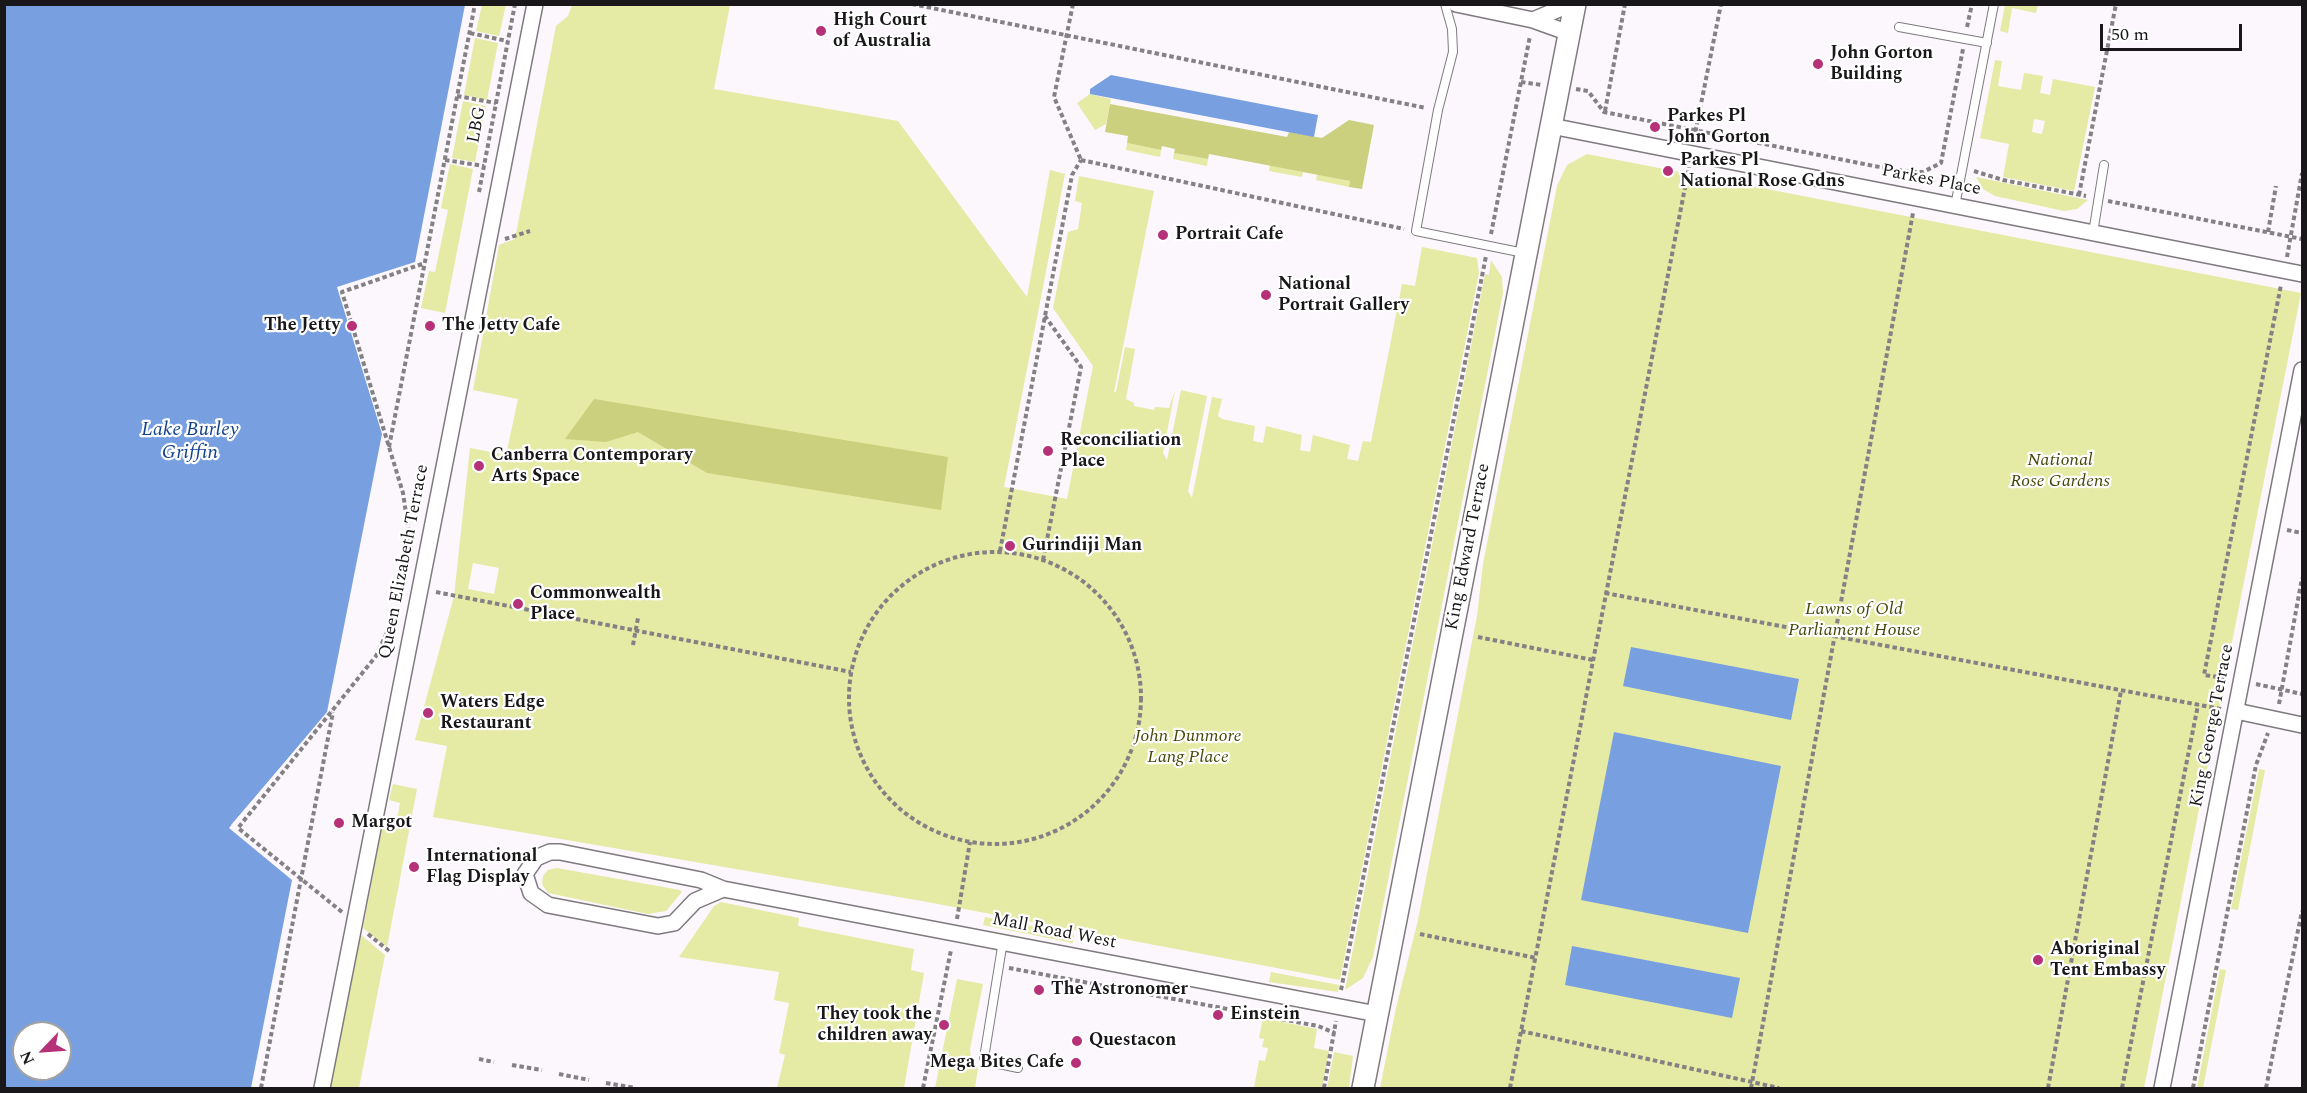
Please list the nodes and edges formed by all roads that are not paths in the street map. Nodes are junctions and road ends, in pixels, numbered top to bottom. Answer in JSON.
{"nodes":[{"id":1,"x":535,"y":4,"type":"edge"},
{"id":2,"x":1445,"y":4,"type":"edge"},
{"id":3,"x":1456,"y":4,"type":"edge"},
{"id":4,"x":1573,"y":4,"type":"edge"},
{"id":5,"x":1994,"y":4,"type":"edge"},
{"id":6,"x":1462,"y":5,"type":"edge"},
{"id":7,"x":1533,"y":20,"type":"junction"},
{"id":8,"x":1899,"y":27,"type":"dead end"},
{"id":9,"x":1569,"y":33,"type":"junction"},
{"id":10,"x":1987,"y":43,"type":"junction"},
{"id":11,"x":1551,"y":126,"type":"junction"},
{"id":12,"x":2104,"y":165,"type":"dead end"},
{"id":13,"x":1955,"y":206,"type":"junction"},
{"id":14,"x":2093,"y":233,"type":"junction"},
{"id":15,"x":1526,"y":254,"type":"junction"},
{"id":16,"x":2302,"y":274,"type":"edge"},
{"id":17,"x":2302,"y":370,"type":"edge"},
{"id":18,"x":2236,"y":711,"type":"junction"},
{"id":19,"x":2302,"y":725,"type":"edge"},
{"id":20,"x":723,"y":889,"type":"junction"},
{"id":21,"x":1003,"y":941,"type":"junction"},
{"id":22,"x":1377,"y":1014,"type":"junction"},
{"id":23,"x":1018,"y":1068,"type":"dead end"},
{"id":24,"x":322,"y":1089,"type":"edge"},
{"id":25,"x":1363,"y":1089,"type":"edge"},
{"id":26,"x":2162,"y":1089,"type":"edge"}],
"edges":[{"from":1,"to":24,"type":"street","name":"Queen Elizabeth Terrace"},
{"from":2,"to":15,"type":"lane"},
{"from":3,"to":6,"type":"street"},
{"from":4,"to":7,"type":"street"},
{"from":4,"to":9,"type":"main road","name":"King Edward Terrace"},
{"from":5,"to":10,"type":"lane"},
{"from":6,"to":7,"type":"street"},
{"from":7,"to":9,"type":"street"},
{"from":8,"to":10,"type":"lane"},
{"from":9,"to":11,"type":"main road","name":"King Edward Terrace"},
{"from":10,"to":13,"type":"lane"},
{"from":11,"to":13,"type":"street","name":"Parkes Place"},
{"from":11,"to":15,"type":"main road","name":"King Edward Terrace"},
{"from":12,"to":14,"type":"lane"},
{"from":13,"to":14,"type":"street","name":"Parkes Place"},
{"from":14,"to":16,"type":"street","name":"Parkes Place"},
{"from":15,"to":22,"type":"main road","name":"King Edward Terrace"},
{"from":17,"to":18,"type":"street","name":"King George Terrace"},
{"from":18,"to":19,"type":"street"},
{"from":18,"to":26,"type":"street","name":"King George Terrace"},
{"from":20,"to":20,"type":"street","name":"Mall Road West"},
{"from":20,"to":21,"type":"street","name":"Mall Road West"},
{"from":21,"to":22,"type":"street","name":"Mall Road West"},
{"from":21,"to":23,"type":"lane"},
{"from":22,"to":25,"type":"main road","name":"King Edward Terrace"}]}
